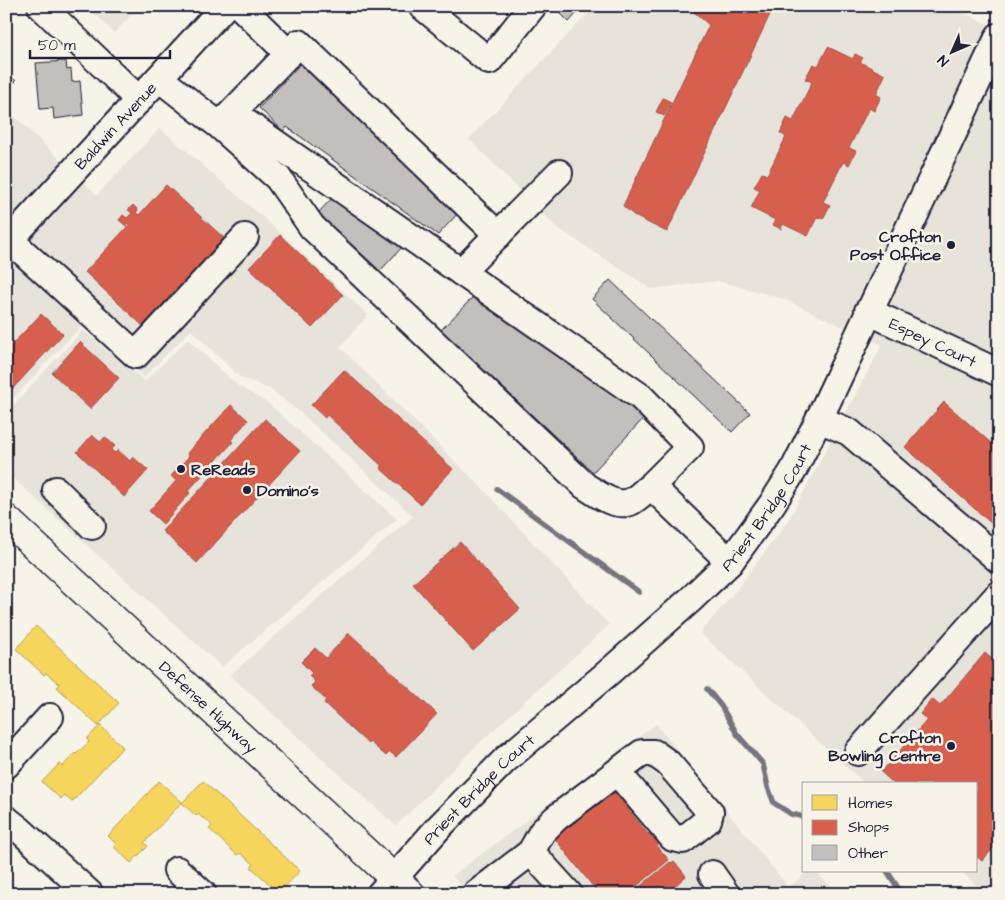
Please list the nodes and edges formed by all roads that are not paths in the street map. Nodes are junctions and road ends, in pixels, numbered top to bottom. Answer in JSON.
{"nodes":[{"id":1,"x":41,"y":6,"type":"edge"},
{"id":2,"x":225,"y":6,"type":"edge"},
{"id":3,"x":240,"y":6,"type":"edge"},
{"id":4,"x":422,"y":6,"type":"edge"},
{"id":5,"x":533,"y":6,"type":"edge"},
{"id":6,"x":999,"y":36,"type":"edge"},
{"id":7,"x":289,"y":54,"type":"junction"},
{"id":8,"x":159,"y":78,"type":"junction"},
{"id":9,"x":139,"y":100,"type":"junction"},
{"id":10,"x":226,"y":119,"type":"junction"},
{"id":11,"x":559,"y":173,"type":"dead end"},
{"id":12,"x":498,"y":234,"type":"junction"},
{"id":13,"x":245,"y":236,"type":"dead end"},
{"id":14,"x":8,"y":242,"type":"edge"},
{"id":15,"x":461,"y":272,"type":"junction"},
{"id":16,"x":868,"y":311,"type":"junction"},
{"id":17,"x":999,"y":373,"type":"edge"},
{"id":18,"x":819,"y":419,"type":"junction"},
{"id":19,"x":651,"y":486,"type":"junction"},
{"id":20,"x":56,"y":490,"type":"dead end"},
{"id":21,"x":6,"y":519,"type":"edge"},
{"id":22,"x":92,"y":526,"type":"dead end"},
{"id":23,"x":999,"y":560,"type":"edge"},
{"id":24,"x":730,"y":562,"type":"junction"},
{"id":25,"x":999,"y":594,"type":"edge"},
{"id":26,"x":50,"y":717,"type":"dead end"},
{"id":27,"x":858,"y":752,"type":"dead end"},
{"id":28,"x":6,"y":765,"type":"edge"},
{"id":29,"x":617,"y":772,"type":"dead end"},
{"id":30,"x":6,"y":819,"type":"edge"},
{"id":31,"x":531,"y":852,"type":"junction"},
{"id":32,"x":176,"y":870,"type":"dead end"},
{"id":33,"x":395,"y":888,"type":"edge"},
{"id":34,"x":561,"y":891,"type":"edge"},
{"id":35,"x":90,"y":894,"type":"edge"},
{"id":36,"x":202,"y":894,"type":"edge"},
{"id":37,"x":476,"y":894,"type":"edge"}],
"edges":[{"from":1,"to":9,"type":"street"},
{"from":2,"to":8,"type":"street","name":"Baldwin Avenue"},
{"from":3,"to":7,"type":"street"},
{"from":4,"to":5,"type":"street"},
{"from":6,"to":16,"type":"street","name":"Priest Bridge Court"},
{"from":7,"to":10,"type":"street"},
{"from":7,"to":12,"type":"street"},
{"from":8,"to":9,"type":"street","name":"Baldwin Avenue"},
{"from":8,"to":10,"type":"street"},
{"from":9,"to":14,"type":"street","name":"Baldwin Avenue"},
{"from":10,"to":15,"type":"street"},
{"from":10,"to":19,"type":"street"},
{"from":11,"to":12,"type":"street"},
{"from":12,"to":15,"type":"street"},
{"from":13,"to":14,"type":"street"},
{"from":15,"to":19,"type":"street"},
{"from":16,"to":17,"type":"street","name":"Espey Court"},
{"from":16,"to":18,"type":"street","name":"Priest Bridge Court"},
{"from":18,"to":23,"type":"street"},
{"from":18,"to":24,"type":"street","name":"Priest Bridge Court"},
{"from":19,"to":24,"type":"street"},
{"from":20,"to":22,"type":"street"},
{"from":21,"to":33,"type":"main road","name":"Defense Highway"},
{"from":24,"to":33,"type":"street","name":"Priest Bridge Court"},
{"from":25,"to":27,"type":"street"},
{"from":26,"to":28,"type":"street"},
{"from":29,"to":31,"type":"street"},
{"from":30,"to":35,"type":"street"},
{"from":31,"to":34,"type":"street"},
{"from":31,"to":37,"type":"street"},
{"from":32,"to":36,"type":"street"}]}
